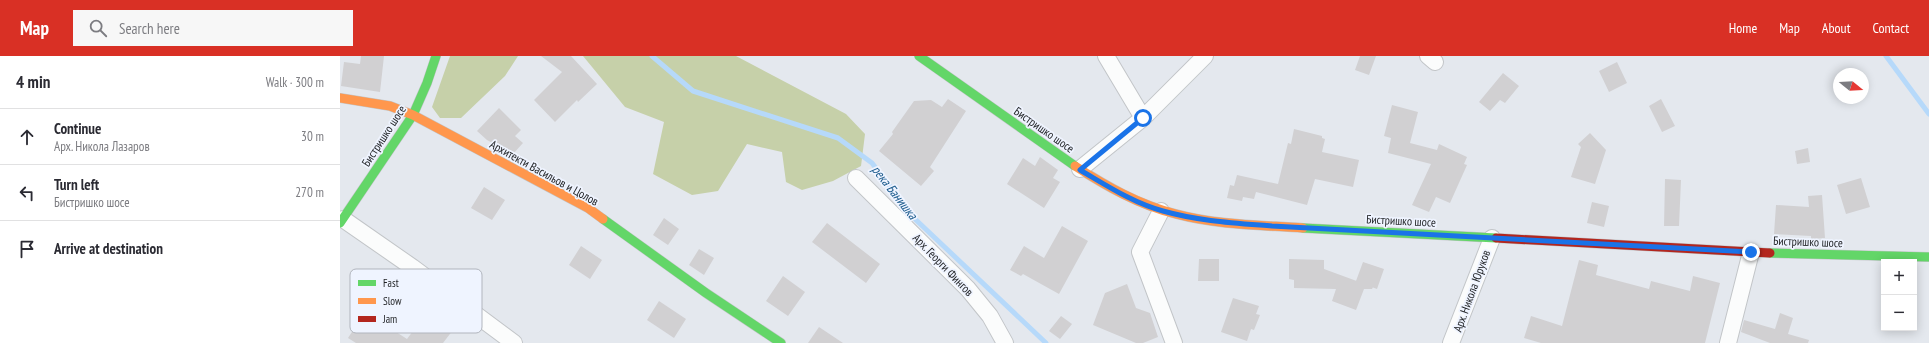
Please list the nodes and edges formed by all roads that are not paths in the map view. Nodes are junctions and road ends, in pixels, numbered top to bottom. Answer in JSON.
{"nodes":[{"id":1,"x":436,"y":56,"type":"edge"},
{"id":2,"x":919,"y":56,"type":"edge"},
{"id":3,"x":1106,"y":56,"type":"edge"},
{"id":4,"x":1205,"y":56,"type":"edge"},
{"id":5,"x":340,"y":98,"type":"edge"},
{"id":6,"x":413,"y":115,"type":"junction"},
{"id":7,"x":1143,"y":118,"type":"junction"},
{"id":8,"x":1080,"y":170,"type":"junction"},
{"id":9,"x":856,"y":178,"type":"dead end"},
{"id":10,"x":1161,"y":210,"type":"junction"},
{"id":11,"x":342,"y":221,"type":"edge"},
{"id":12,"x":1492,"y":238,"type":"junction"},
{"id":13,"x":1751,"y":252,"type":"junction"},
{"id":14,"x":1929,"y":257,"type":"edge"},
{"id":15,"x":415,"y":269,"type":"edge"},
{"id":16,"x":482,"y":319,"type":"edge"},
{"id":17,"x":514,"y":343,"type":"edge"},
{"id":18,"x":781,"y":343,"type":"edge"},
{"id":19,"x":1005,"y":343,"type":"edge"},
{"id":20,"x":1174,"y":343,"type":"edge"},
{"id":21,"x":1451,"y":343,"type":"edge"},
{"id":22,"x":1728,"y":343,"type":"edge"}],
"edges":[{"from":1,"to":6,"type":"street","name":"Бистришко шосе"},
{"from":2,"to":8,"type":"street","name":"Бистришко шосе"},
{"from":3,"to":7,"type":"street"},
{"from":4,"to":7,"type":"street"},
{"from":5,"to":6,"type":"street","name":"Архитекти Васильов и Цолов"},
{"from":6,"to":11,"type":"street","name":"Бистришко шосе"},
{"from":6,"to":18,"type":"street","name":"Архитекти Васильов и Цолов"},
{"from":7,"to":8,"type":"street"},
{"from":8,"to":10,"type":"street","name":"Бистришко шосе"},
{"from":9,"to":19,"type":"street","name":"Арх. Георги Фингов"},
{"from":10,"to":12,"type":"street","name":"Бистришко шосе"},
{"from":10,"to":20,"type":"street"},
{"from":11,"to":15,"type":"street"},
{"from":12,"to":13,"type":"street","name":"Бистришко шосе"},
{"from":12,"to":21,"type":"street","name":"Арх. Никола Юруков"},
{"from":13,"to":14,"type":"street","name":"Бистришко шосе"},
{"from":13,"to":22,"type":"street"},
{"from":16,"to":17,"type":"street"}]}
